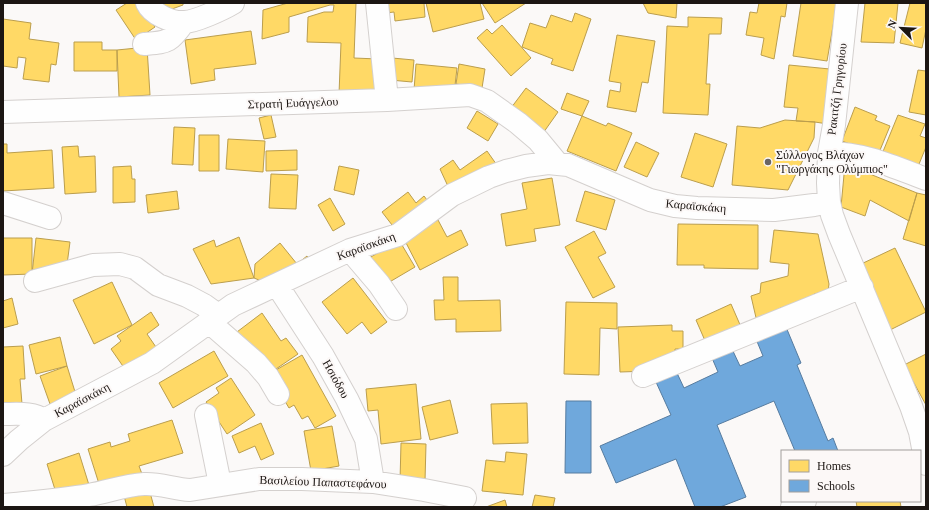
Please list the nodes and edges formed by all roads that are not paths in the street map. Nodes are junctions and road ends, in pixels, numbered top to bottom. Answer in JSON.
{"nodes":[{"id":1,"x":148,"y":3,"type":"edge"},
{"id":2,"x":233,"y":3,"type":"edge"},
{"id":3,"x":377,"y":3,"type":"edge"},
{"id":4,"x":847,"y":3,"type":"edge"},
{"id":5,"x":184,"y":22,"type":"junction"},
{"id":6,"x":144,"y":44,"type":"dead end"},
{"id":7,"x":387,"y":100,"type":"junction"},
{"id":8,"x":3,"y":112,"type":"edge"},
{"id":9,"x":829,"y":153,"type":"junction"},
{"id":10,"x":557,"y":163,"type":"junction"},
{"id":11,"x":926,"y":179,"type":"edge"},
{"id":12,"x":3,"y":202,"type":"edge"},
{"id":13,"x":829,"y":202,"type":"junction"},
{"id":14,"x":50,"y":218,"type":"dead end"},
{"id":15,"x":350,"y":250,"type":"junction"},
{"id":16,"x":35,"y":281,"type":"dead end"},
{"id":17,"x":277,"y":285,"type":"junction"},
{"id":18,"x":862,"y":287,"type":"junction"},
{"id":19,"x":396,"y":309,"type":"dead end"},
{"id":20,"x":214,"y":318,"type":"junction"},
{"id":21,"x":643,"y":376,"type":"dead end"},
{"id":22,"x":278,"y":394,"type":"dead end"},
{"id":23,"x":3,"y":414,"type":"edge"},
{"id":24,"x":206,"y":415,"type":"dead end"},
{"id":25,"x":44,"y":420,"type":"junction"},
{"id":26,"x":919,"y":444,"type":"edge"},
{"id":27,"x":3,"y":455,"type":"edge"},
{"id":28,"x":926,"y":464,"type":"edge"},
{"id":29,"x":373,"y":482,"type":"junction"},
{"id":30,"x":220,"y":484,"type":"junction"},
{"id":31,"x":803,"y":502,"type":"edge"},
{"id":32,"x":3,"y":505,"type":"edge"},
{"id":33,"x":458,"y":507,"type":"edge"},
{"id":34,"x":792,"y":507,"type":"edge"}],
"edges":[{"from":1,"to":5,"type":"street"},
{"from":2,"to":5,"type":"street"},
{"from":3,"to":7,"type":"street"},
{"from":4,"to":9,"type":"street","name":"Ρακιτζή Γρηγορίου"},
{"from":5,"to":6,"type":"street"},
{"from":7,"to":8,"type":"street","name":"Στρατή Ευάγγελου"},
{"from":7,"to":10,"type":"street","name":"Στρατή Ευάγγελου"},
{"from":9,"to":11,"type":"street"},
{"from":9,"to":13,"type":"street","name":"Ρακιτζή Γρηγορίου"},
{"from":10,"to":13,"type":"street","name":"Καραϊσκάκη"},
{"from":10,"to":15,"type":"street","name":"Καραϊσκάκη"},
{"from":12,"to":14,"type":"street"},
{"from":13,"to":18,"type":"street","name":"Ρακιτζή Γρηγορίου"},
{"from":15,"to":17,"type":"street","name":"Καραϊσκάκη"},
{"from":15,"to":19,"type":"street"},
{"from":16,"to":20,"type":"street"},
{"from":17,"to":20,"type":"street","name":"Καραϊσκάκη"},
{"from":17,"to":29,"type":"street","name":"Ησιόδου"},
{"from":18,"to":21,"type":"street"},
{"from":18,"to":26,"type":"street","name":"Ρακιτζή Γρηγορίου"},
{"from":20,"to":22,"type":"street"},
{"from":20,"to":25,"type":"street","name":"Καραϊσκάκη"},
{"from":23,"to":25,"type":"street"},
{"from":24,"to":30,"type":"street"},
{"from":25,"to":27,"type":"street","name":"Καραϊσκάκη"},
{"from":26,"to":28,"type":"street","name":"Ρακιτζή Γρηγορίου"},
{"from":29,"to":30,"type":"street","name":"Βασιλείου Παπαστεφάνου"},
{"from":29,"to":33,"type":"street","name":"Βασιλείου Παπαστεφάνου"},
{"from":30,"to":32,"type":"street","name":"Βασιλείου Παπαστεφάνου"},
{"from":31,"to":34,"type":"street"}]}
